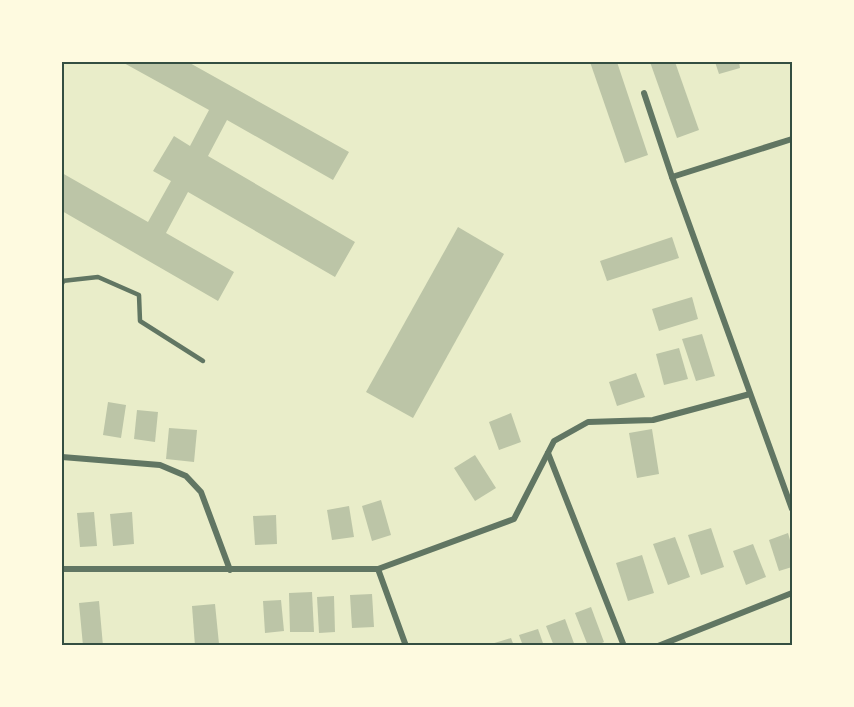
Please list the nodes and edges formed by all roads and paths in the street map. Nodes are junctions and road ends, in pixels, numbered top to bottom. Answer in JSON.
{"nodes":[{"id":1,"x":644,"y":93,"type":"dead end"},
{"id":2,"x":792,"y":139,"type":"edge"},
{"id":3,"x":672,"y":177,"type":"junction"},
{"id":4,"x":62,"y":282,"type":"edge"},
{"id":5,"x":203,"y":361,"type":"dead end"},
{"id":6,"x":750,"y":394,"type":"junction"},
{"id":7,"x":548,"y":453,"type":"junction"},
{"id":8,"x":62,"y":456,"type":"edge"},
{"id":9,"x":792,"y":509,"type":"edge"},
{"id":10,"x":62,"y":569,"type":"edge"},
{"id":11,"x":378,"y":569,"type":"junction"},
{"id":12,"x":230,"y":570,"type":"junction"},
{"id":13,"x":792,"y":593,"type":"edge"},
{"id":14,"x":406,"y":645,"type":"edge"},
{"id":15,"x":624,"y":645,"type":"edge"},
{"id":16,"x":658,"y":645,"type":"edge"}],
"edges":[{"from":1,"to":3,"type":"street"},
{"from":2,"to":3,"type":"street"},
{"from":3,"to":6,"type":"street"},
{"from":4,"to":5,"type":"lane"},
{"from":6,"to":7,"type":"street"},
{"from":6,"to":9,"type":"street"},
{"from":7,"to":11,"type":"street"},
{"from":7,"to":15,"type":"street"},
{"from":8,"to":12,"type":"street"},
{"from":10,"to":12,"type":"street"},
{"from":11,"to":12,"type":"street"},
{"from":11,"to":14,"type":"street"},
{"from":13,"to":16,"type":"street"}]}
